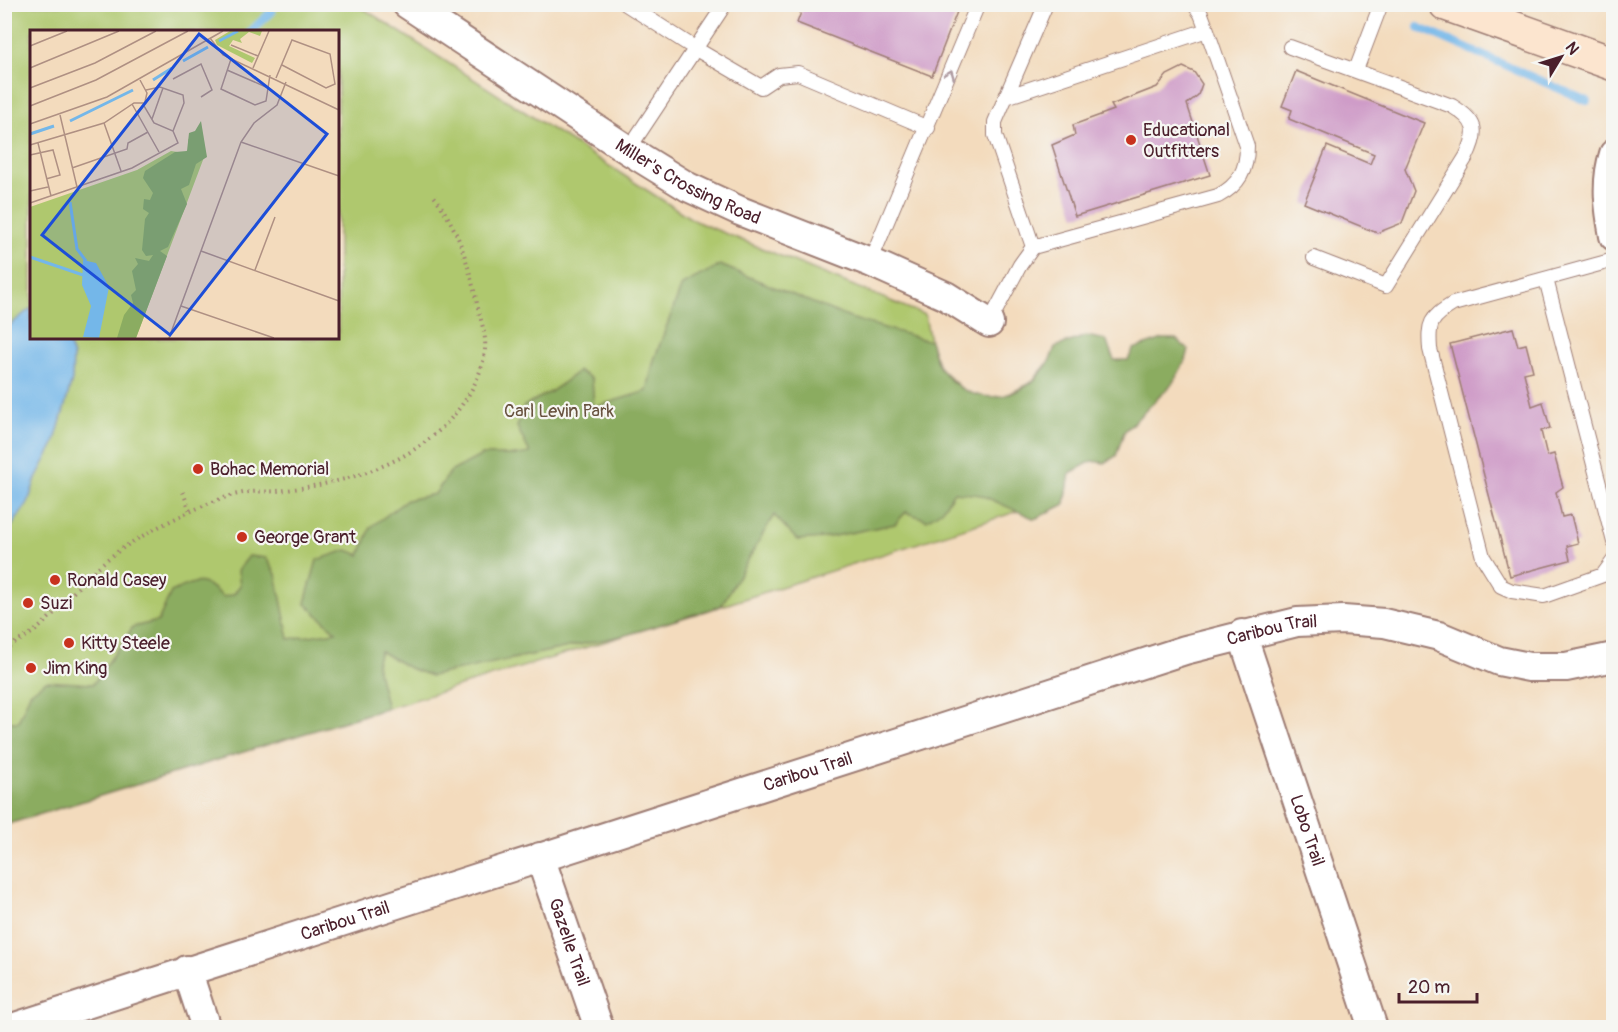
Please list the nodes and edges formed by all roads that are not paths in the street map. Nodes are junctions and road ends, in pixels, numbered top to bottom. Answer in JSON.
{"nodes":[{"id":1,"x":407,"y":4,"type":"edge"},
{"id":2,"x":626,"y":4,"type":"edge"},
{"id":3,"x":725,"y":4,"type":"edge"},
{"id":4,"x":978,"y":4,"type":"edge"},
{"id":5,"x":1046,"y":4,"type":"edge"},
{"id":6,"x":1194,"y":4,"type":"edge"},
{"id":7,"x":1381,"y":4,"type":"edge"},
{"id":8,"x":1446,"y":4,"type":"edge"},
{"id":9,"x":1207,"y":30,"type":"junction"},
{"id":10,"x":1290,"y":47,"type":"dead end"},
{"id":11,"x":696,"y":49,"type":"junction"},
{"id":12,"x":1614,"y":64,"type":"edge"},
{"id":13,"x":1356,"y":70,"type":"junction"},
{"id":14,"x":1006,"y":97,"type":"junction"},
{"id":15,"x":928,"y":128,"type":"junction"},
{"id":16,"x":628,"y":150,"type":"junction"},
{"id":17,"x":1614,"y":154,"type":"edge"},
{"id":18,"x":1614,"y":236,"type":"edge"},
{"id":19,"x":1033,"y":247,"type":"junction"},
{"id":20,"x":1314,"y":258,"type":"dead end"},
{"id":21,"x":1614,"y":260,"type":"edge"},
{"id":22,"x":870,"y":262,"type":"junction"},
{"id":23,"x":1546,"y":279,"type":"junction"},
{"id":24,"x":989,"y":323,"type":"joint"},
{"id":25,"x":1614,"y":542,"type":"edge"},
{"id":26,"x":1614,"y":560,"type":"edge"},
{"id":27,"x":1242,"y":634,"type":"junction"},
{"id":28,"x":1614,"y":657,"type":"edge"},
{"id":29,"x":540,"y":857,"type":"junction"},
{"id":30,"x":187,"y":970,"type":"junction"},
{"id":31,"x":12,"y":1028,"type":"edge"},
{"id":32,"x":206,"y":1028,"type":"edge"},
{"id":33,"x":599,"y":1028,"type":"edge"},
{"id":34,"x":1373,"y":1028,"type":"edge"}],
"edges":[{"from":1,"to":16,"type":"street","name":"Miller's Crossing Road"},
{"from":2,"to":11,"type":"lane"},
{"from":3,"to":11,"type":"lane"},
{"from":15,"to":4,"type":"lane","one_way":true},
{"from":5,"to":14,"type":"lane"},
{"from":6,"to":9,"type":"lane"},
{"from":7,"to":13,"type":"lane"},
{"from":8,"to":12,"type":"main road"},
{"from":9,"to":14,"type":"lane"},
{"from":9,"to":19,"type":"lane"},
{"from":10,"to":13,"type":"lane"},
{"from":11,"to":15,"type":"lane"},
{"from":11,"to":16,"type":"lane"},
{"from":13,"to":20,"type":"lane"},
{"from":14,"to":19,"type":"lane"},
{"from":15,"to":22,"type":"lane"},
{"from":16,"to":22,"type":"street","name":"Miller's Crossing Road"},
{"from":17,"to":18,"type":"street"},
{"from":19,"to":24,"type":"lane"},
{"from":21,"to":23,"type":"lane"},
{"from":22,"to":24,"type":"street","name":"Miller's Crossing Road"},
{"from":23,"to":25,"type":"lane"},
{"from":23,"to":26,"type":"lane"},
{"from":27,"to":28,"type":"street","name":"Caribou Trail"},
{"from":27,"to":29,"type":"street","name":"Caribou Trail"},
{"from":27,"to":34,"type":"street","name":"Lobo Trail"},
{"from":29,"to":30,"type":"street","name":"Caribou Trail"},
{"from":29,"to":33,"type":"street","name":"Gazelle Trail"},
{"from":30,"to":31,"type":"street","name":"Caribou Trail"},
{"from":30,"to":32,"type":"street"}]}
